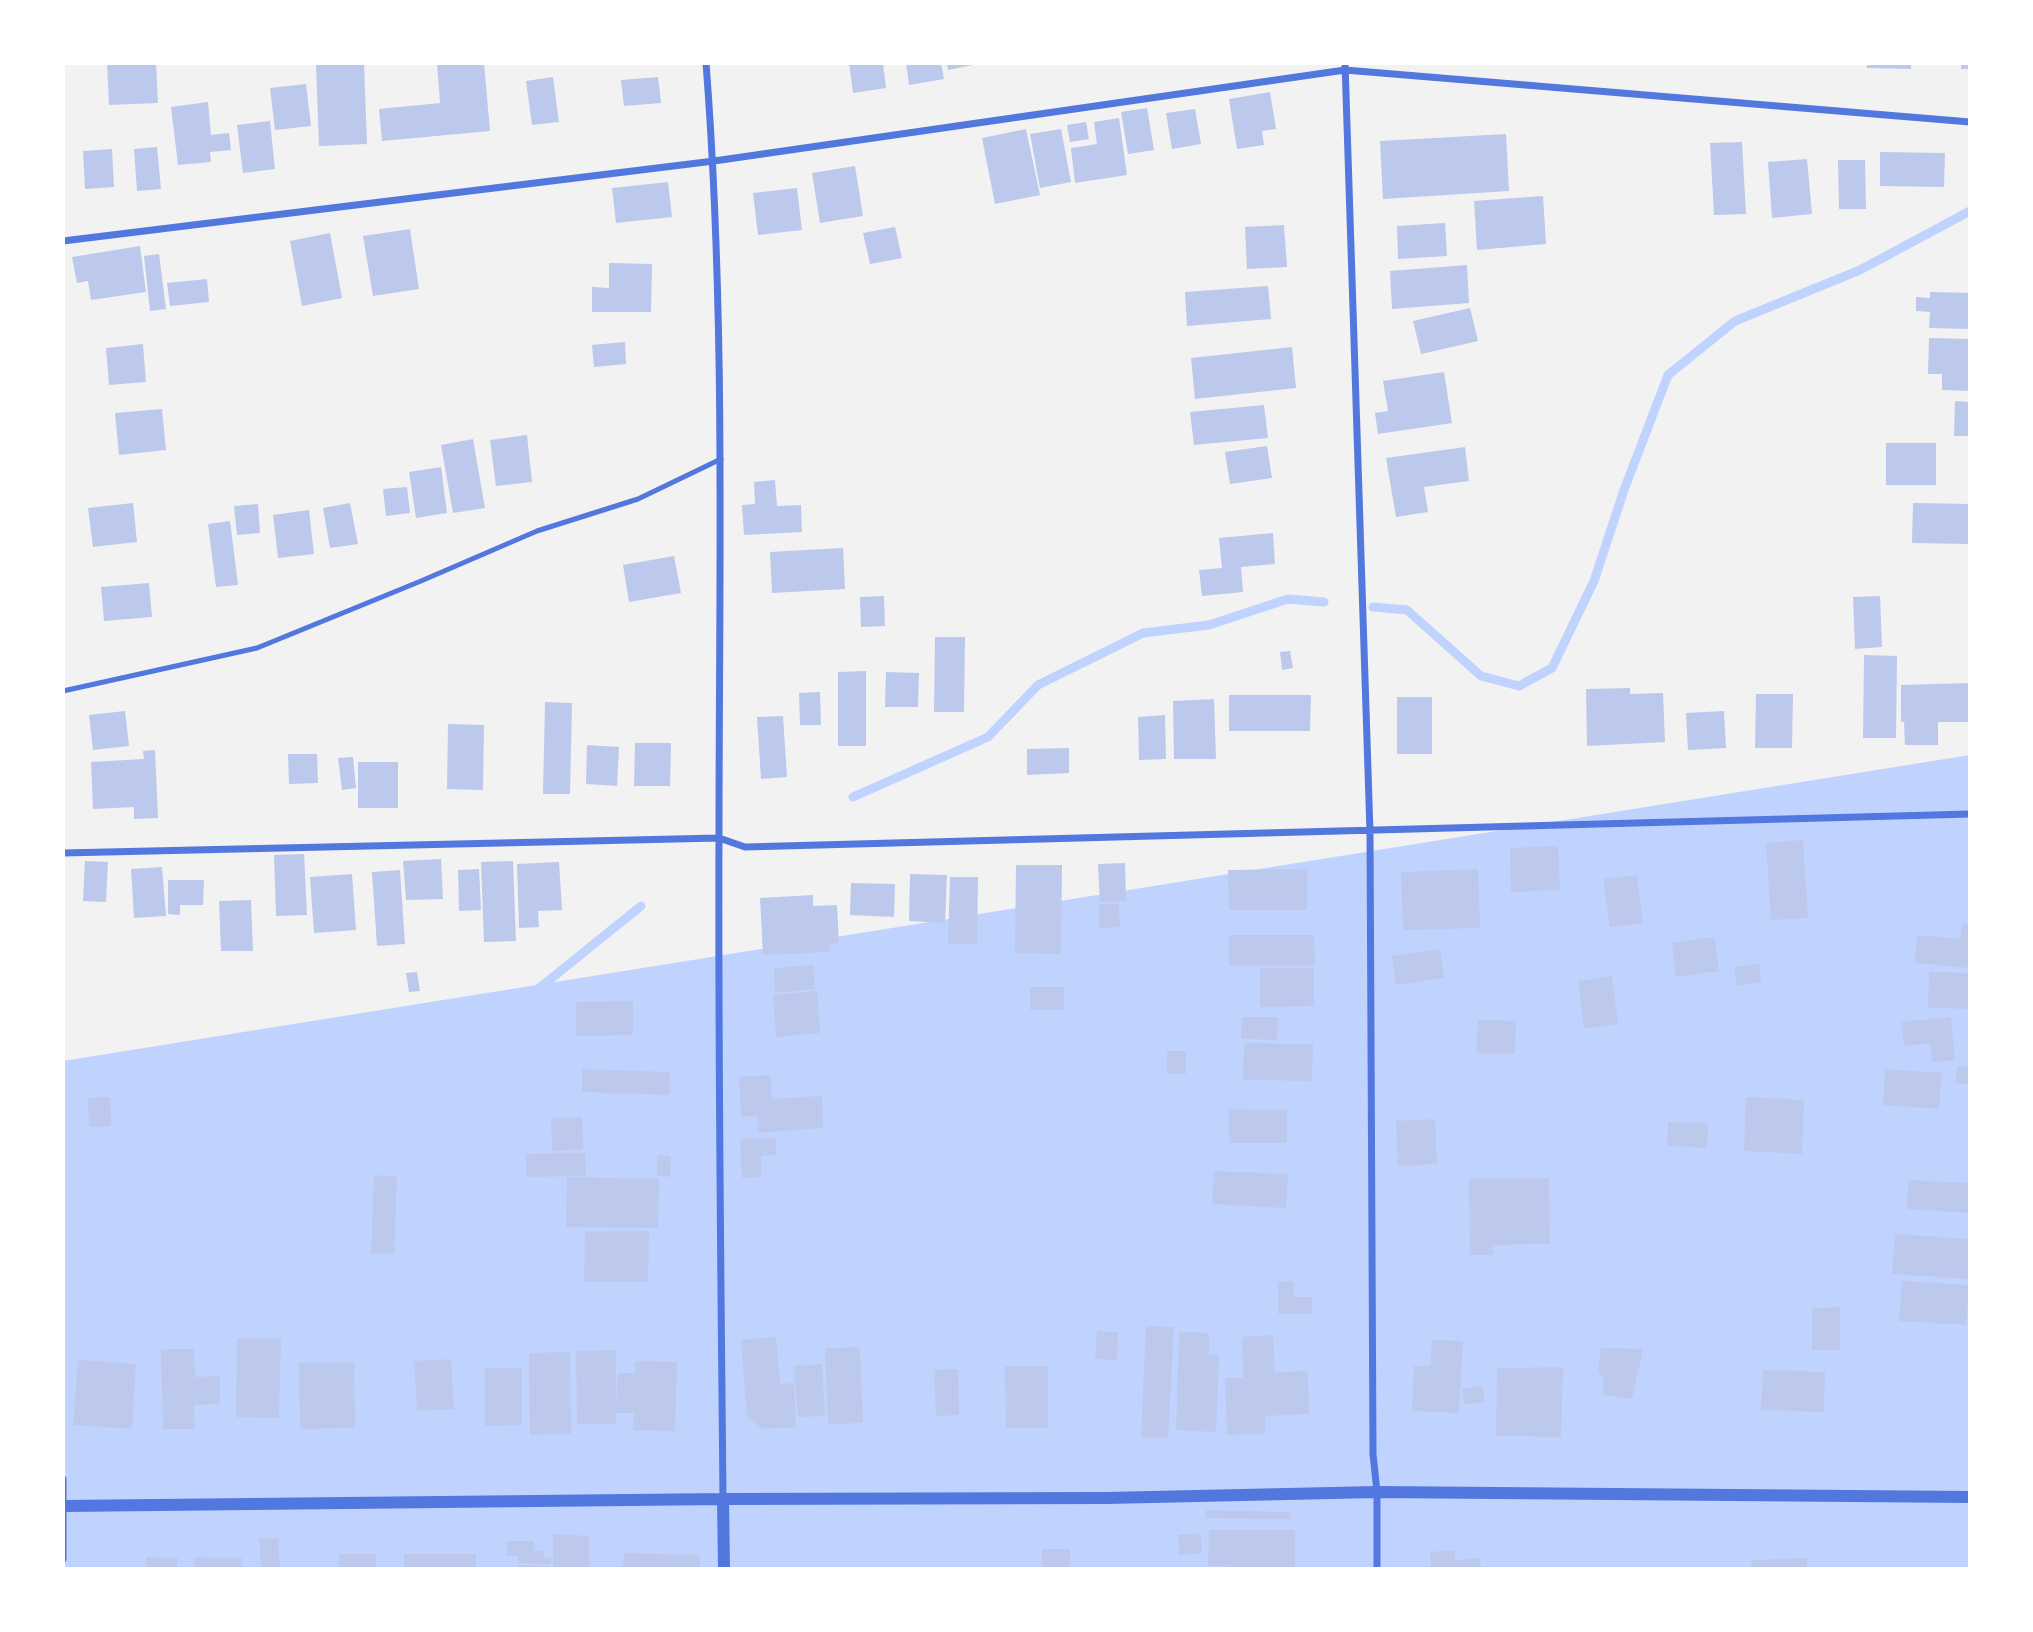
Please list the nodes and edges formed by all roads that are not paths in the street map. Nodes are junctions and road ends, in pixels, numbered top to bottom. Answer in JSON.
{"nodes":[{"id":1,"x":706,"y":63,"type":"edge"},
{"id":2,"x":1345,"y":66,"type":"edge"},
{"id":3,"x":1970,"y":122,"type":"edge"},
{"id":4,"x":713,"y":161,"type":"junction"},
{"id":5,"x":63,"y":241,"type":"edge"},
{"id":6,"x":721,"y":459,"type":"junction"},
{"id":7,"x":63,"y":691,"type":"edge"},
{"id":8,"x":1970,"y":814,"type":"edge"},
{"id":9,"x":1370,"y":832,"type":"junction"},
{"id":10,"x":719,"y":838,"type":"junction"},
{"id":11,"x":63,"y":853,"type":"edge"},
{"id":12,"x":63,"y":1479,"type":"edge"},
{"id":13,"x":1377,"y":1492,"type":"junction"},
{"id":14,"x":1970,"y":1497,"type":"edge"},
{"id":15,"x":723,"y":1499,"type":"junction"},
{"id":16,"x":63,"y":1506,"type":"edge"},
{"id":17,"x":63,"y":1559,"type":"edge"},
{"id":18,"x":724,"y":1569,"type":"edge"},
{"id":19,"x":1377,"y":1569,"type":"edge"}],
"edges":[{"from":1,"to":4,"type":"street"},
{"from":2,"to":3,"type":"street"},
{"from":2,"to":4,"type":"street"},
{"from":2,"to":9,"type":"street"},
{"from":4,"to":5,"type":"street"},
{"from":4,"to":6,"type":"street"},
{"from":6,"to":7,"type":"lane"},
{"from":6,"to":10,"type":"street"},
{"from":8,"to":9,"type":"street"},
{"from":9,"to":10,"type":"street"},
{"from":9,"to":13,"type":"street"},
{"from":10,"to":11,"type":"street"},
{"from":10,"to":15,"type":"street"},
{"from":12,"to":16,"type":"street"},
{"from":13,"to":14,"type":"street"},
{"from":13,"to":15,"type":"street"},
{"from":13,"to":19,"type":"street"},
{"from":15,"to":16,"type":"street"},
{"from":15,"to":18,"type":"street"},
{"from":16,"to":17,"type":"street"}]}
